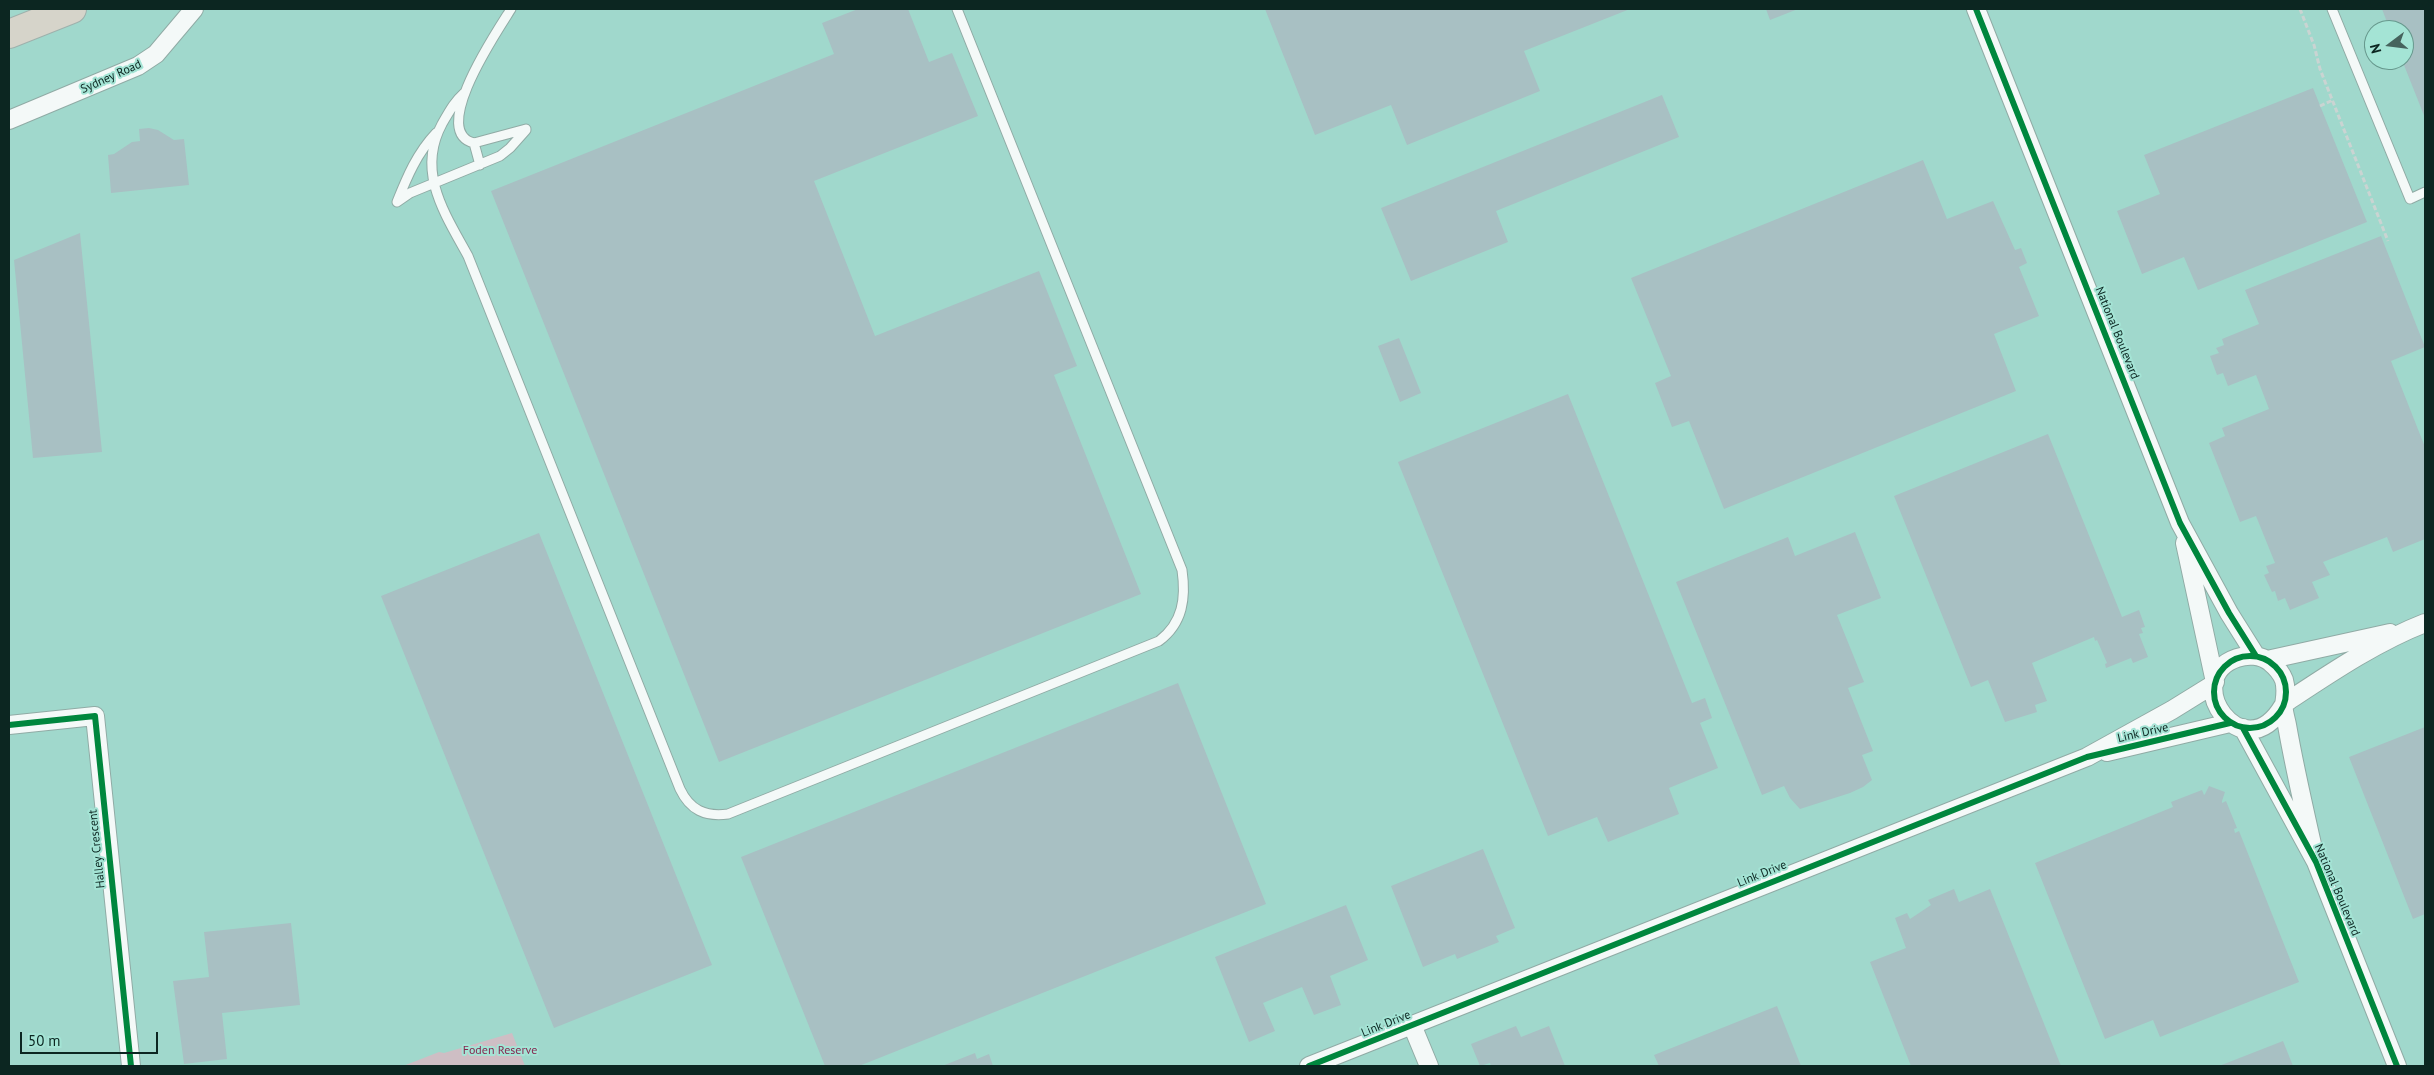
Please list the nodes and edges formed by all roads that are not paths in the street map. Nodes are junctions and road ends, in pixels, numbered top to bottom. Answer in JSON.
{"nodes":[{"id":1,"x":72,"y":9,"type":"edge"},
{"id":2,"x":194,"y":9,"type":"edge"},
{"id":3,"x":511,"y":9,"type":"edge"},
{"id":4,"x":957,"y":9,"type":"edge"},
{"id":5,"x":1976,"y":9,"type":"edge"},
{"id":6,"x":2332,"y":9,"type":"edge"},
{"id":7,"x":9,"y":34,"type":"edge"},
{"id":8,"x":464,"y":93,"type":"junction"},
{"id":9,"x":9,"y":120,"type":"edge"},
{"id":10,"x":439,"y":130,"type":"junction"},
{"id":11,"x":474,"y":143,"type":"junction"},
{"id":12,"x":480,"y":165,"type":"junction"},
{"id":13,"x":433,"y":184,"type":"junction"},
{"id":14,"x":2425,"y":192,"type":"edge"},
{"id":15,"x":2180,"y":523,"type":"junction"},
{"id":16,"x":2418,"y":626,"type":"edge"},
{"id":17,"x":2261,"y":658,"type":"junction"},
{"id":18,"x":2214,"y":683,"type":"junction"},
{"id":19,"x":2284,"y":705,"type":"junction"},
{"id":20,"x":9,"y":725,"type":"edge"},
{"id":21,"x":2237,"y":726,"type":"junction"},
{"id":22,"x":2087,"y":757,"type":"junction"},
{"id":23,"x":2316,"y":862,"type":"junction"},
{"id":24,"x":1412,"y":1025,"type":"junction"},
{"id":25,"x":131,"y":1066,"type":"edge"},
{"id":26,"x":1308,"y":1066,"type":"edge"},
{"id":27,"x":1428,"y":1066,"type":"edge"},
{"id":28,"x":2397,"y":1066,"type":"edge"}],
"edges":[{"from":1,"to":7,"type":"highway"},
{"from":2,"to":9,"type":"street","name":"Sydney Road"},
{"from":3,"to":8,"type":"lane"},
{"from":4,"to":13,"type":"lane"},
{"from":5,"to":15,"type":"street","name":"National Boulevard"},
{"from":6,"to":14,"type":"lane"},
{"from":8,"to":10,"type":"lane"},
{"from":8,"to":11,"type":"lane"},
{"from":10,"to":13,"type":"lane"},
{"from":10,"to":13,"type":"lane"},
{"from":11,"to":12,"type":"lane"},
{"from":11,"to":12,"type":"lane"},
{"from":12,"to":13,"type":"lane"},
{"from":15,"to":17,"type":"street","name":"National Boulevard"},
{"from":15,"to":18,"type":"street","name":"National Boulevard"},
{"from":16,"to":17,"type":"street"},
{"from":16,"to":19,"type":"street"},
{"from":17,"to":18,"type":"street"},
{"from":17,"to":19,"type":"street"},
{"from":18,"to":21,"type":"street"},
{"from":18,"to":22,"type":"street","name":"Link Drive"},
{"from":19,"to":21,"type":"street"},
{"from":19,"to":23,"type":"street","name":"National Boulevard"},
{"from":20,"to":25,"type":"street","name":"Halley Crescent"},
{"from":21,"to":22,"type":"street","name":"Link Drive"},
{"from":21,"to":23,"type":"street","name":"National Boulevard"},
{"from":22,"to":24,"type":"street","name":"Link Drive"},
{"from":23,"to":28,"type":"street","name":"National Boulevard"},
{"from":24,"to":26,"type":"street","name":"Link Drive"},
{"from":24,"to":27,"type":"street"}]}
